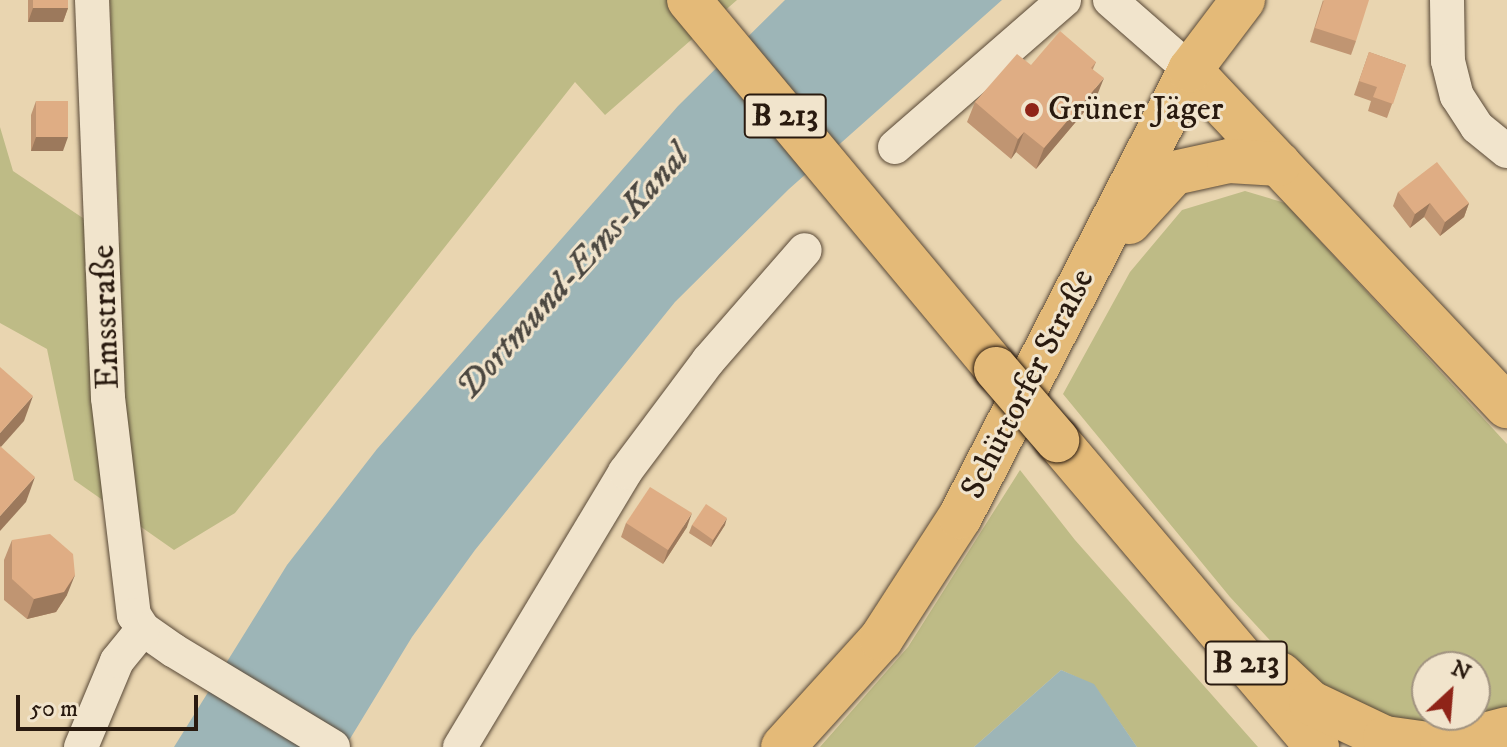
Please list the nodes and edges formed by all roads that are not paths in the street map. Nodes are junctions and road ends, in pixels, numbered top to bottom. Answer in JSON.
{"nodes":[{"id":1,"x":92,"y":0,"type":"edge"},
{"id":2,"x":1064,"y":0,"type":"edge"},
{"id":3,"x":1110,"y":0,"type":"edge"},
{"id":4,"x":1243,"y":0,"type":"edge"},
{"id":5,"x":1447,"y":0,"type":"edge"},
{"id":6,"x":698,"y":11,"type":"edge"},
{"id":7,"x":1190,"y":70,"type":"junction"},
{"id":8,"x":895,"y":147,"type":"dead end"},
{"id":9,"x":1507,"y":151,"type":"edge"},
{"id":10,"x":1279,"y":164,"type":"junction"},
{"id":11,"x":805,"y":250,"type":"dead end"},
{"id":12,"x":1075,"y":289,"type":"junction"},
{"id":13,"x":1507,"y":406,"type":"edge"},
{"id":14,"x":1174,"y":579,"type":"junction"},
{"id":15,"x":143,"y":629,"type":"junction"},
{"id":16,"x":1507,"y":729,"type":"edge"},
{"id":17,"x":81,"y":747,"type":"edge"},
{"id":18,"x":333,"y":747,"type":"edge"},
{"id":19,"x":460,"y":747,"type":"edge"},
{"id":20,"x":783,"y":747,"type":"edge"},
{"id":21,"x":1283,"y":747,"type":"edge"},
{"id":22,"x":1317,"y":747,"type":"edge"}],
"edges":[{"from":1,"to":15,"type":"street","name":"Emsstraße"},
{"from":2,"to":8,"type":"street"},
{"from":3,"to":7,"type":"street"},
{"from":4,"to":7,"type":"main road","name":"Schüttorfer Straße"},
{"from":5,"to":9,"type":"street"},
{"from":6,"to":14,"type":"main road","number":"B 213","bridge":true},
{"from":7,"to":10,"type":"main road"},
{"from":7,"to":12,"type":"main road","name":"Schüttorfer Straße"},
{"from":10,"to":12,"type":"main road"},
{"from":10,"to":13,"type":"main road"},
{"from":11,"to":19,"type":"street"},
{"from":12,"to":20,"type":"main road","name":"Schüttorfer Straße"},
{"from":14,"to":16,"type":"main road"},
{"from":14,"to":21,"type":"main road"},
{"from":14,"to":22,"type":"main road","number":"B 213"},
{"from":15,"to":17,"type":"street"},
{"from":15,"to":18,"type":"street"}]}
